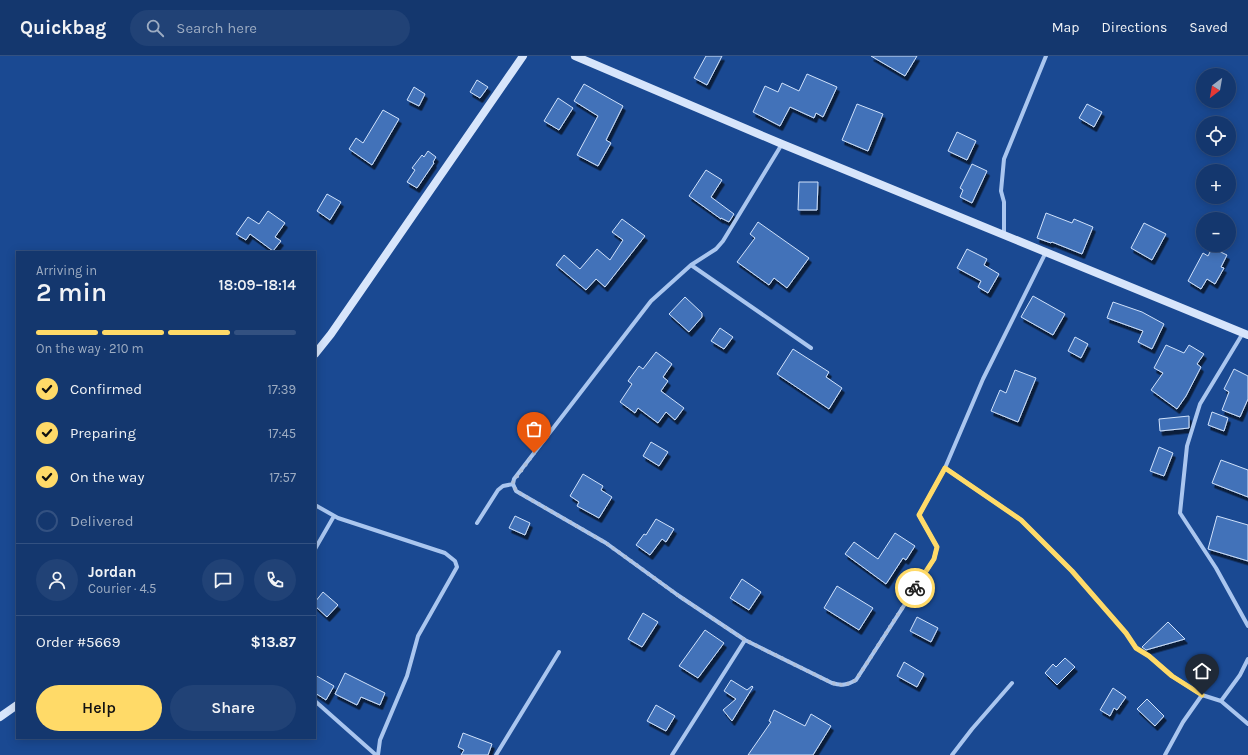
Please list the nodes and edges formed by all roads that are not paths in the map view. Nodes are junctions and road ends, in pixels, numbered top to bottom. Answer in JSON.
{"nodes":[{"id":1,"x":523,"y":56,"type":"edge"},
{"id":2,"x":575,"y":56,"type":"edge"},
{"id":3,"x":1046,"y":56,"type":"edge"},
{"id":4,"x":782,"y":144,"type":"junction"},
{"id":5,"x":1004,"y":235,"type":"junction"},
{"id":6,"x":1046,"y":252,"type":"junction"},
{"id":7,"x":691,"y":266,"type":"junction"},
{"id":8,"x":1245,"y":334,"type":"edge"},
{"id":9,"x":811,"y":348,"type":"dead end"},
{"id":10,"x":316,"y":353,"type":"edge"},
{"id":11,"x":945,"y":468,"type":"junction"},
{"id":12,"x":512,"y":484,"type":"junction"},
{"id":13,"x":316,"y":506,"type":"edge"},
{"id":14,"x":334,"y":516,"type":"junction"},
{"id":15,"x":477,"y":523,"type":"dead end"},
{"id":16,"x":316,"y":547,"type":"edge"},
{"id":17,"x":1248,"y":626,"type":"edge"},
{"id":18,"x":745,"y":640,"type":"junction"},
{"id":19,"x":559,"y":652,"type":"dead end"},
{"id":20,"x":1248,"y":659,"type":"edge"},
{"id":21,"x":1012,"y":683,"type":"dead end"},
{"id":22,"x":1202,"y":695,"type":"junction"},
{"id":23,"x":1221,"y":700,"type":"junction"},
{"id":24,"x":316,"y":702,"type":"edge"},
{"id":25,"x":16,"y":706,"type":"edge"},
{"id":26,"x":0,"y":717,"type":"edge"},
{"id":27,"x":1248,"y":724,"type":"edge"},
{"id":28,"x":377,"y":755,"type":"edge"},
{"id":29,"x":496,"y":755,"type":"edge"},
{"id":30,"x":672,"y":755,"type":"edge"},
{"id":31,"x":952,"y":755,"type":"edge"},
{"id":32,"x":1165,"y":755,"type":"edge"}],
"edges":[{"from":1,"to":10,"type":"street"},
{"from":2,"to":4,"type":"street"},
{"from":3,"to":5,"type":"street"},
{"from":4,"to":5,"type":"street"},
{"from":4,"to":7,"type":"street"},
{"from":5,"to":6,"type":"street"},
{"from":6,"to":8,"type":"street"},
{"from":6,"to":11,"type":"street"},
{"from":7,"to":9,"type":"street"},
{"from":7,"to":12,"type":"street"},
{"from":8,"to":17,"type":"street"},
{"from":11,"to":18,"type":"street"},
{"from":11,"to":22,"type":"street"},
{"from":12,"to":15,"type":"street"},
{"from":12,"to":18,"type":"street"},
{"from":13,"to":14,"type":"street"},
{"from":14,"to":16,"type":"street"},
{"from":14,"to":28,"type":"street"},
{"from":18,"to":30,"type":"street"},
{"from":19,"to":29,"type":"street"},
{"from":20,"to":23,"type":"street"},
{"from":21,"to":31,"type":"street"},
{"from":22,"to":23,"type":"street"},
{"from":22,"to":32,"type":"street"},
{"from":23,"to":27,"type":"street"},
{"from":24,"to":28,"type":"street"},
{"from":25,"to":26,"type":"street"}]}
